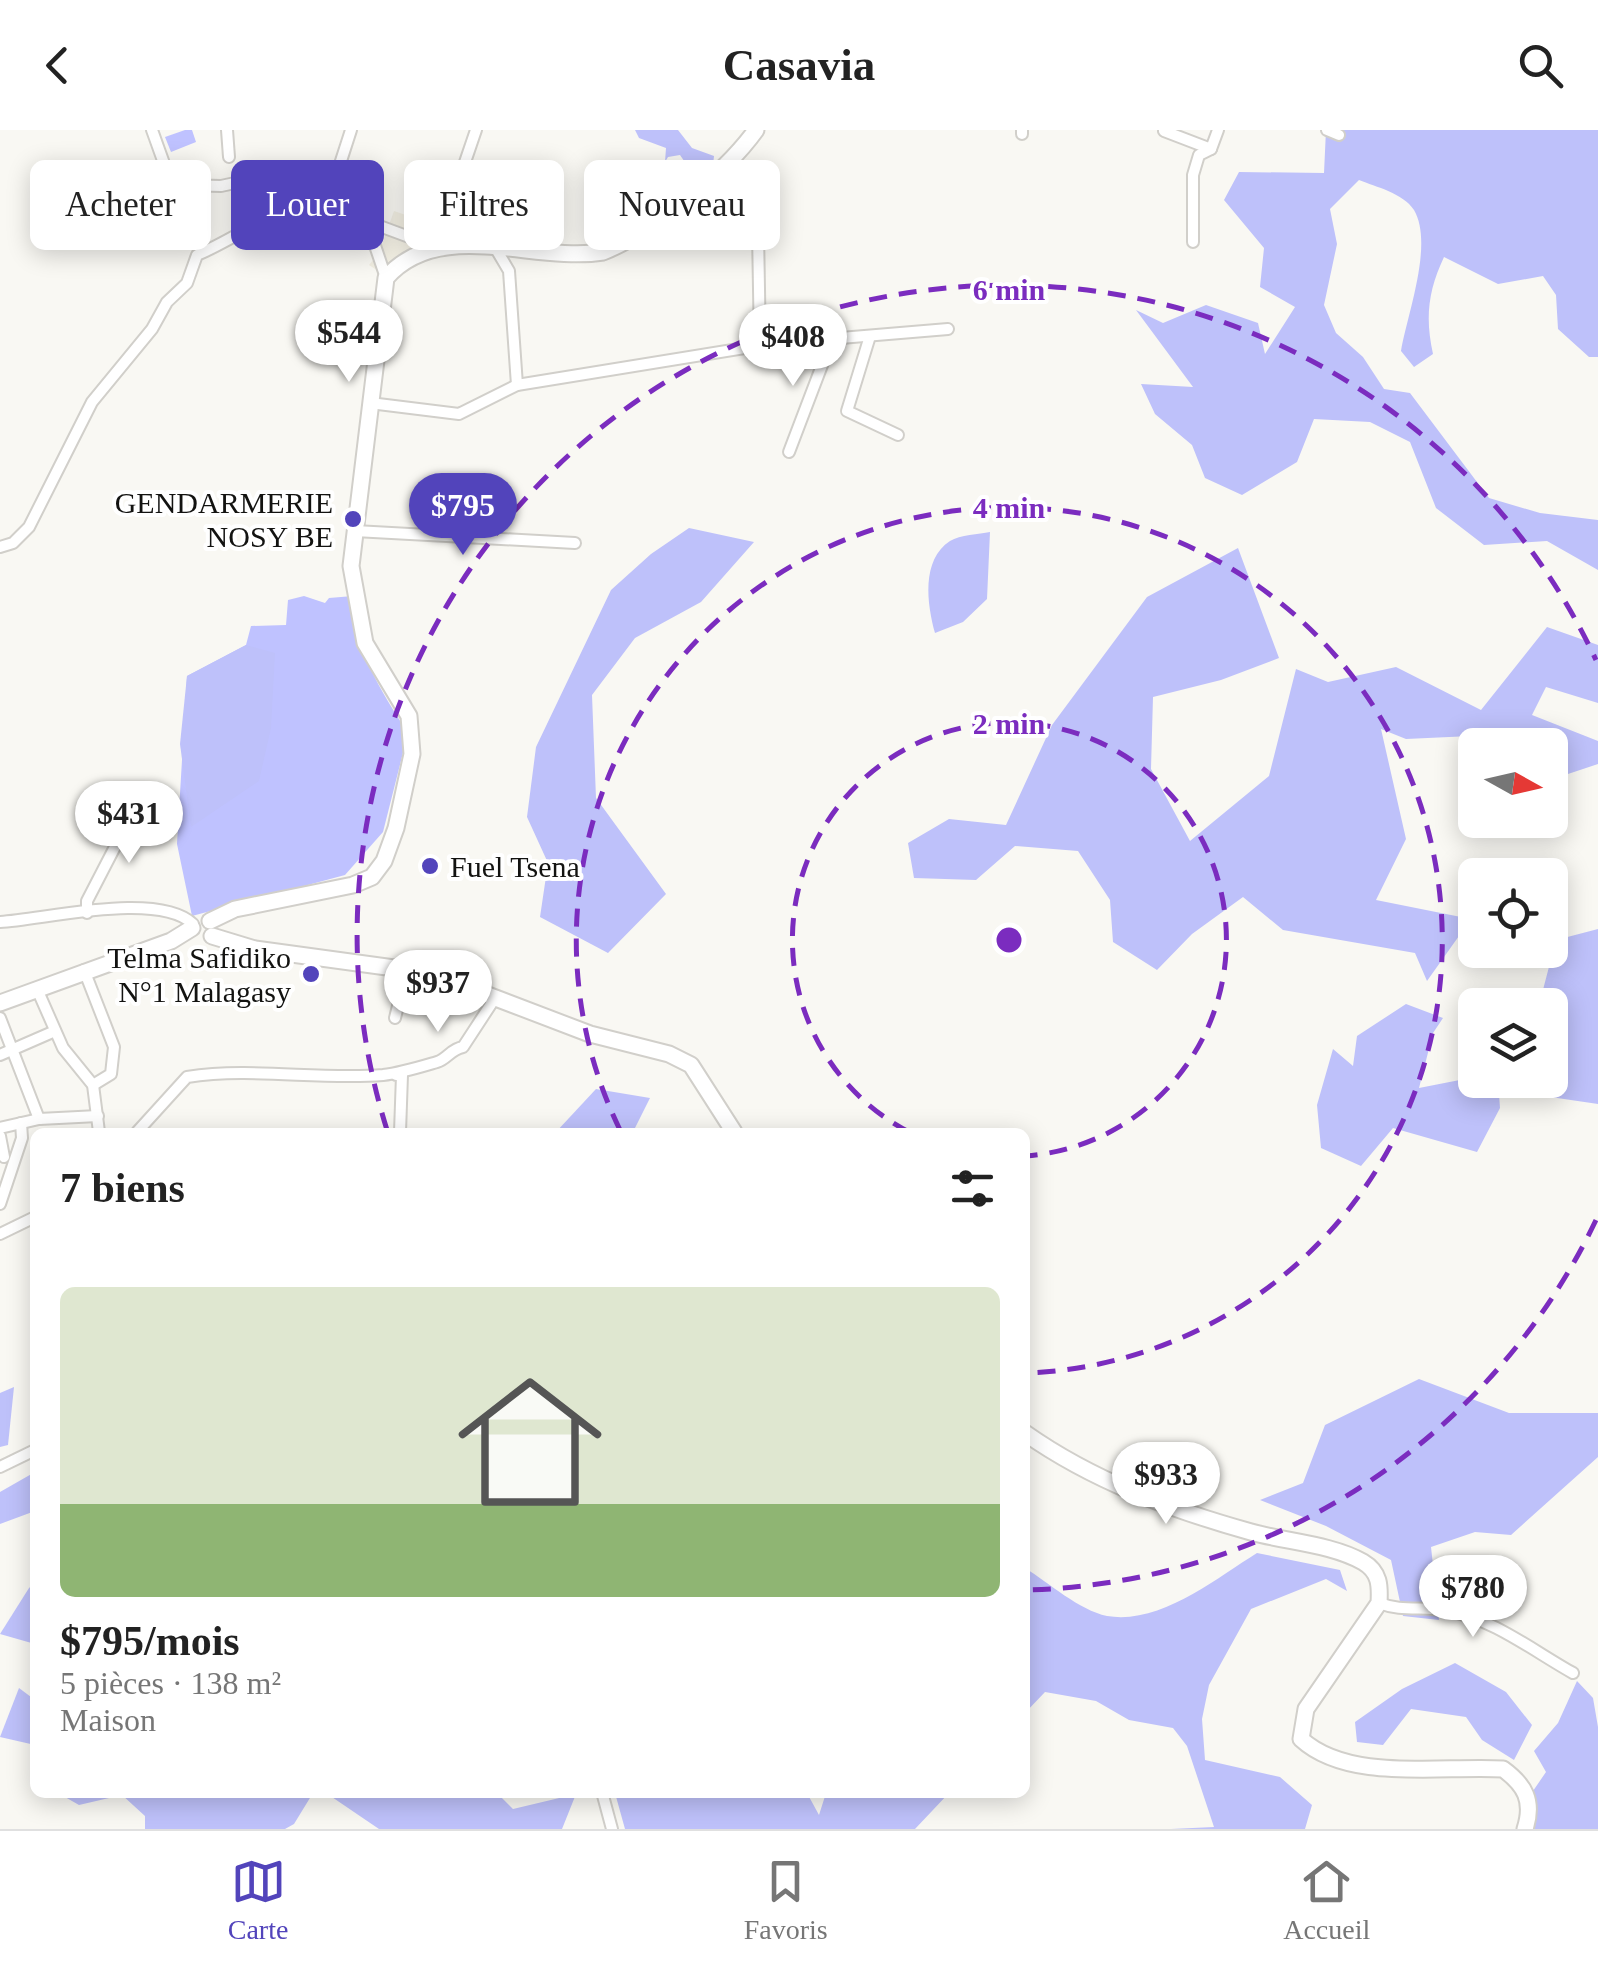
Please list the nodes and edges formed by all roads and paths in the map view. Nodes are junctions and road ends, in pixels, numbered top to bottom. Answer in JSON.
{"nodes":[{"id":1,"x":152,"y":130,"type":"edge"},
{"id":2,"x":227,"y":130,"type":"edge"},
{"id":3,"x":351,"y":130,"type":"edge"},
{"id":4,"x":476,"y":130,"type":"edge"},
{"id":5,"x":756,"y":130,"type":"edge"},
{"id":6,"x":1218,"y":130,"type":"edge"},
{"id":7,"x":1327,"y":130,"type":"edge"},
{"id":8,"x":1164,"y":131,"type":"edge"},
{"id":9,"x":1339,"y":134,"type":"dead end"},
{"id":10,"x":1211,"y":150,"type":"junction"},
{"id":11,"x":229,"y":157,"type":"dead end"},
{"id":12,"x":343,"y":160,"type":"edge"},
{"id":13,"x":468,"y":160,"type":"edge"},
{"id":14,"x":727,"y":160,"type":"edge"},
{"id":15,"x":231,"y":184,"type":"edge"},
{"id":16,"x":231,"y":238,"type":"edge"},
{"id":17,"x":1193,"y":242,"type":"dead end"},
{"id":18,"x":376,"y":250,"type":"edge"},
{"id":19,"x":424,"y":250,"type":"edge"},
{"id":20,"x":497,"y":250,"type":"edge"},
{"id":21,"x":512,"y":250,"type":"edge"},
{"id":22,"x":607,"y":250,"type":"edge"},
{"id":23,"x":758,"y":250,"type":"edge"},
{"id":24,"x":528,"y":251,"type":"joint"},
{"id":25,"x":386,"y":278,"type":"junction"},
{"id":26,"x":948,"y":329,"type":"dead end"},
{"id":27,"x":870,"y":336,"type":"junction"},
{"id":28,"x":832,"y":339,"type":"junction"},
{"id":29,"x":760,"y":346,"type":"junction"},
{"id":30,"x":517,"y":385,"type":"junction"},
{"id":31,"x":370,"y":404,"type":"junction"},
{"id":32,"x":898,"y":435,"type":"dead end"},
{"id":33,"x":788,"y":452,"type":"dead end"},
{"id":34,"x":355,"y":530,"type":"junction"},
{"id":35,"x":574,"y":544,"type":"dead end"},
{"id":36,"x":0,"y":548,"type":"edge"},
{"id":37,"x":110,"y":826,"type":"dead end"},
{"id":38,"x":87,"y":913,"type":"junction"},
{"id":39,"x":0,"y":922,"type":"edge"},
{"id":40,"x":200,"y":931,"type":"junction"},
{"id":41,"x":84,"y":970,"type":"junction"},
{"id":42,"x":407,"y":970,"type":"junction"},
{"id":43,"x":37,"y":990,"type":"junction"},
{"id":44,"x":495,"y":998,"type":"junction"},
{"id":45,"x":0,"y":1003,"type":"edge"},
{"id":46,"x":0,"y":1018,"type":"edge"},
{"id":47,"x":395,"y":1018,"type":"dead end"},
{"id":48,"x":55,"y":1032,"type":"junction"},
{"id":49,"x":13,"y":1050,"type":"junction"},
{"id":50,"x":0,"y":1055,"type":"edge"},
{"id":51,"x":385,"y":1075,"type":"junction"},
{"id":52,"x":93,"y":1086,"type":"junction"},
{"id":53,"x":98,"y":1116,"type":"junction"},
{"id":54,"x":39,"y":1119,"type":"junction"},
{"id":55,"x":21,"y":1123,"type":"junction"},
{"id":56,"x":0,"y":1128,"type":"edge"},
{"id":57,"x":99,"y":1128,"type":"edge"},
{"id":58,"x":140,"y":1128,"type":"edge"},
{"id":59,"x":400,"y":1128,"type":"edge"},
{"id":60,"x":731,"y":1128,"type":"edge"},
{"id":61,"x":0,"y":1136,"type":"edge"},
{"id":62,"x":6,"y":1158,"type":"edge"},
{"id":63,"x":0,"y":1204,"type":"edge"},
{"id":64,"x":30,"y":1219,"type":"edge"},
{"id":65,"x":0,"y":1234,"type":"edge"},
{"id":66,"x":1030,"y":1437,"type":"edge"},
{"id":67,"x":30,"y":1452,"type":"edge"},
{"id":68,"x":0,"y":1467,"type":"edge"},
{"id":69,"x":1379,"y":1602,"type":"junction"},
{"id":70,"x":1574,"y":1673,"type":"dead end"},
{"id":71,"x":604,"y":1798,"type":"edge"},
{"id":72,"x":612,"y":1829,"type":"edge"},
{"id":73,"x":1525,"y":1829,"type":"edge"}],
"edges":[{"from":1,"to":15,"type":"street"},
{"from":2,"to":11,"type":"street"},
{"from":3,"to":12,"type":"street"},
{"from":4,"to":13,"type":"street"},
{"from":5,"to":14,"type":"main road"},
{"from":6,"to":10,"type":"street"},
{"from":7,"to":9,"type":"street"},
{"from":8,"to":10,"type":"street"},
{"from":10,"to":17,"type":"street"},
{"from":16,"to":36,"type":"street"},
{"from":18,"to":25,"type":"street"},
{"from":19,"to":25,"type":"main road"},
{"from":20,"to":30,"type":"street"},
{"from":21,"to":24,"type":"main road"},
{"from":22,"to":24,"type":"main road"},
{"from":23,"to":29,"type":"street"},
{"from":25,"to":31,"type":"main road"},
{"from":26,"to":27,"type":"street"},
{"from":27,"to":28,"type":"street"},
{"from":27,"to":32,"type":"street"},
{"from":28,"to":29,"type":"street"},
{"from":28,"to":33,"type":"street"},
{"from":29,"to":30,"type":"street"},
{"from":30,"to":31,"type":"street"},
{"from":31,"to":34,"type":"main road"},
{"from":34,"to":35,"type":"street"},
{"from":34,"to":40,"type":"main road"},
{"from":37,"to":38,"type":"street"},
{"from":38,"to":39,"type":"street"},
{"from":38,"to":40,"type":"street"},
{"from":40,"to":41,"type":"main road"},
{"from":40,"to":42,"type":"main road"},
{"from":41,"to":43,"type":"main road"},
{"from":41,"to":52,"type":"street"},
{"from":42,"to":44,"type":"main road"},
{"from":42,"to":47,"type":"street"},
{"from":43,"to":45,"type":"main road"},
{"from":43,"to":48,"type":"street"},
{"from":44,"to":51,"type":"street"},
{"from":44,"to":60,"type":"main road"},
{"from":46,"to":49,"type":"street"},
{"from":48,"to":49,"type":"street"},
{"from":48,"to":52,"type":"street"},
{"from":49,"to":50,"type":"street"},
{"from":49,"to":54,"type":"street"},
{"from":51,"to":58,"type":"street"},
{"from":51,"to":59,"type":"street"},
{"from":52,"to":53,"type":"street"},
{"from":53,"to":54,"type":"street"},
{"from":53,"to":57,"type":"street"},
{"from":54,"to":55,"type":"street"},
{"from":55,"to":56,"type":"street"},
{"from":55,"to":62,"type":"street"},
{"from":61,"to":62,"type":"street"},
{"from":62,"to":63,"type":"street"},
{"from":64,"to":65,"type":"street"},
{"from":66,"to":69,"type":"main road"},
{"from":67,"to":68,"type":"street"},
{"from":69,"to":70,"type":"street"},
{"from":69,"to":73,"type":"main road"},
{"from":71,"to":72,"type":"street"}]}
